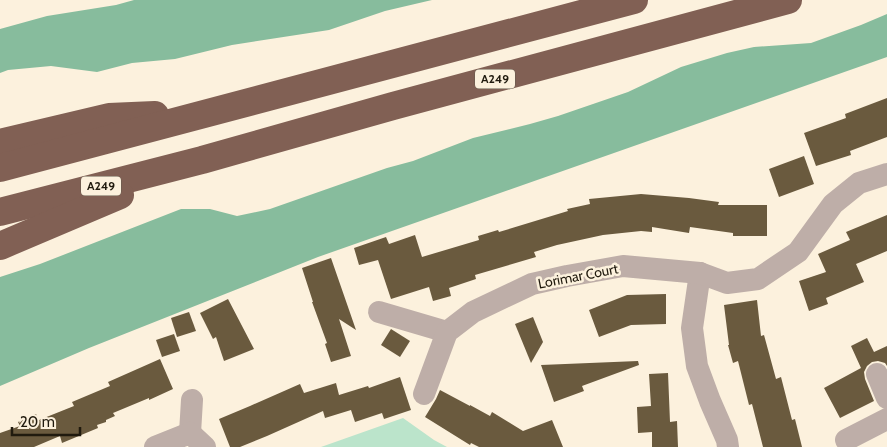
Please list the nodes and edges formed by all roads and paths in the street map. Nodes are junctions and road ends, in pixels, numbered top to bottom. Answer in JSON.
{"nodes":[{"id":1,"x":634,"y":0,"type":"edge"},
{"id":2,"x":788,"y":0,"type":"edge"},
{"id":3,"x":208,"y":112,"type":"junction"},
{"id":4,"x":0,"y":143,"type":"edge"},
{"id":5,"x":202,"y":160,"type":"junction"},
{"id":6,"x":0,"y":168,"type":"edge"},
{"id":7,"x":887,"y":174,"type":"edge"},
{"id":8,"x":0,"y":212,"type":"edge"},
{"id":9,"x":0,"y":246,"type":"edge"},
{"id":10,"x":700,"y":273,"type":"junction"},
{"id":11,"x":379,"y":312,"type":"dead end"},
{"id":12,"x":447,"y":332,"type":"junction"},
{"id":13,"x":877,"y":374,"type":"dead end"},
{"id":14,"x":424,"y":394,"type":"dead end"},
{"id":15,"x":887,"y":398,"type":"edge"},
{"id":16,"x":192,"y":400,"type":"dead end"},
{"id":17,"x":887,"y":419,"type":"edge"},
{"id":18,"x":198,"y":440,"type":"edge"},
{"id":19,"x":846,"y":440,"type":"dead end"},
{"id":20,"x":155,"y":447,"type":"edge"},
{"id":21,"x":728,"y":447,"type":"edge"}],
"edges":[{"from":1,"to":3,"type":"highway"},
{"from":2,"to":5,"type":"highway","number":"A249"},
{"from":3,"to":4,"type":"highway"},
{"from":3,"to":6,"type":"highway"},
{"from":5,"to":8,"type":"highway","number":"A249"},
{"from":5,"to":9,"type":"highway"},
{"from":7,"to":10,"type":"street","name":"Lorimar Court"},
{"from":10,"to":12,"type":"street","name":"Lorimar Court"},
{"from":10,"to":21,"type":"street"},
{"from":11,"to":12,"type":"street"},
{"from":12,"to":14,"type":"street"},
{"from":13,"to":15,"type":"street"},
{"from":16,"to":18,"type":"street"},
{"from":17,"to":19,"type":"street"},
{"from":18,"to":20,"type":"street"}]}
